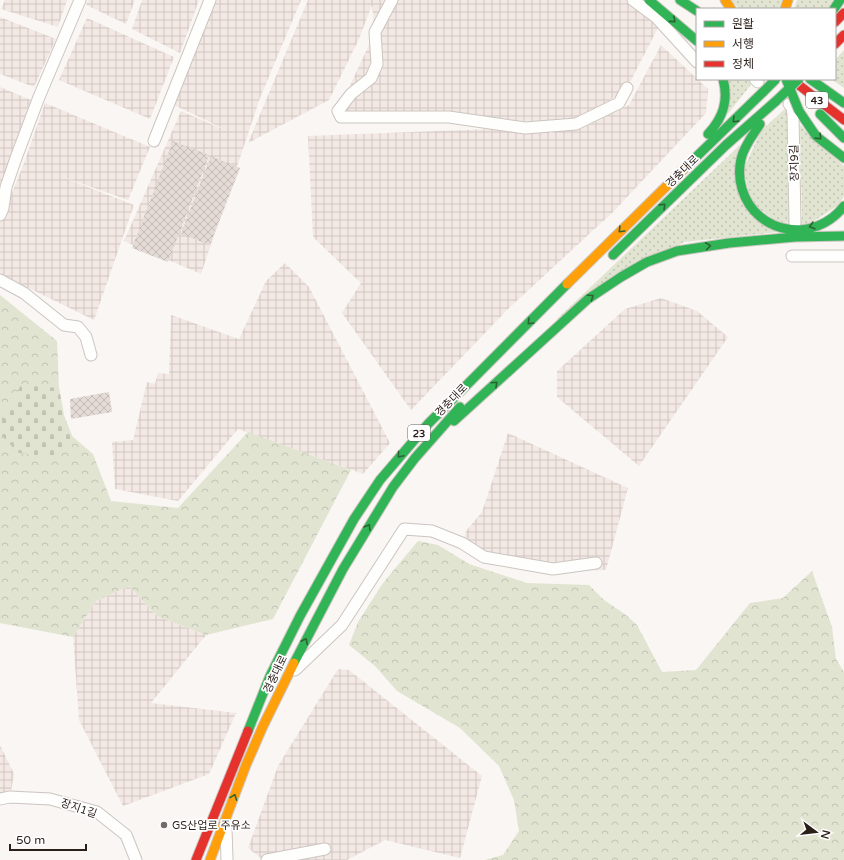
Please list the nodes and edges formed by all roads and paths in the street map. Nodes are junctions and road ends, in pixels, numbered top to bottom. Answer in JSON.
{"nodes":[{"id":1,"x":80,"y":0,"type":"edge"},
{"id":2,"x":210,"y":0,"type":"edge"},
{"id":3,"x":392,"y":0,"type":"edge"},
{"id":4,"x":633,"y":0,"type":"edge"},
{"id":5,"x":649,"y":0,"type":"edge"},
{"id":6,"x":680,"y":0,"type":"edge"},
{"id":7,"x":696,"y":10,"type":"edge"},
{"id":8,"x":844,"y":13,"type":"edge"},
{"id":9,"x":836,"y":21,"type":"edge"},
{"id":10,"x":844,"y":35,"type":"edge"},
{"id":11,"x":696,"y":40,"type":"edge"},
{"id":12,"x":844,"y":41,"type":"edge"},
{"id":13,"x":836,"y":43,"type":"edge"},
{"id":14,"x":836,"y":47,"type":"edge"},
{"id":15,"x":696,"y":61,"type":"edge"},
{"id":16,"x":723,"y":80,"type":"edge"},
{"id":17,"x":775,"y":80,"type":"edge"},
{"id":18,"x":786,"y":80,"type":"edge"},
{"id":19,"x":792,"y":80,"type":"edge"},
{"id":20,"x":798,"y":80,"type":"edge"},
{"id":21,"x":811,"y":80,"type":"edge"},
{"id":22,"x":627,"y":88,"type":"dead end"},
{"id":23,"x":831,"y":94,"type":"junction"},
{"id":24,"x":812,"y":96,"type":"junction"},
{"id":25,"x":844,"y":99,"type":"edge"},
{"id":26,"x":776,"y":101,"type":"junction"},
{"id":27,"x":844,"y":103,"type":"edge"},
{"id":28,"x":789,"y":104,"type":"dead end"},
{"id":29,"x":844,"y":120,"type":"edge"},
{"id":30,"x":844,"y":138,"type":"edge"},
{"id":31,"x":154,"y":140,"type":"dead end"},
{"id":32,"x":844,"y":158,"type":"edge"},
{"id":33,"x":844,"y":206,"type":"edge"},
{"id":34,"x":0,"y":215,"type":"edge"},
{"id":35,"x":635,"y":216,"type":"junction"},
{"id":36,"x":795,"y":223,"type":"dead end"},
{"id":37,"x":844,"y":236,"type":"edge"},
{"id":38,"x":792,"y":256,"type":"dead end"},
{"id":39,"x":844,"y":256,"type":"edge"},
{"id":40,"x":608,"y":260,"type":"dead end"},
{"id":41,"x":0,"y":280,"type":"edge"},
{"id":42,"x":91,"y":354,"type":"dead end"},
{"id":43,"x":502,"y":365,"type":"dead end"},
{"id":44,"x":415,"y":458,"type":"junction"},
{"id":45,"x":596,"y":563,"type":"dead end"},
{"id":46,"x":286,"y":679,"type":"junction"},
{"id":47,"x":0,"y":799,"type":"edge"},
{"id":48,"x":226,"y":818,"type":"junction"},
{"id":49,"x":325,"y":848,"type":"dead end"},
{"id":50,"x":136,"y":860,"type":"edge"},
{"id":51,"x":196,"y":860,"type":"edge"},
{"id":52,"x":210,"y":860,"type":"edge"},
{"id":53,"x":227,"y":860,"type":"edge"},
{"id":54,"x":267,"y":860,"type":"edge"}],
"edges":[{"from":1,"to":34,"type":"street"},
{"from":2,"to":31,"type":"street"},
{"from":3,"to":22,"type":"street"},
{"from":4,"to":15,"type":"street"},
{"from":5,"to":11,"type":"main road","one_way":true},
{"from":6,"to":7,"type":"main road"},
{"from":8,"to":9,"type":"main road"},
{"from":10,"to":13,"type":"main road"},
{"from":12,"to":14,"type":"main road"},
{"from":16,"to":35,"type":"main road"},
{"from":17,"to":35,"type":"main road","name":"경충대로","number":"23","one_way":true,"bridge":true},
{"from":18,"to":32,"type":"main road","one_way":true,"bridge":true},
{"from":19,"to":24,"type":"main road","number":"43"},
{"from":20,"to":26,"type":"main road","name":"경충대로","bridge":true},
{"from":21,"to":23,"type":"main road","number":"43"},
{"from":23,"to":25,"type":"main road"},
{"from":23,"to":27,"type":"main road","number":"43"},
{"from":24,"to":29,"type":"main road","number":"43"},
{"from":24,"to":30,"type":"main road"},
{"from":33,"to":26,"type":"main road","one_way":true},
{"from":40,"to":26,"type":"main road","name":"경충대로","one_way":true},
{"from":28,"to":36,"type":"street","name":"장지9길"},
{"from":35,"to":51,"type":"main road","name":"경충대로","number":"23","one_way":true},
{"from":44,"to":37,"type":"main road","one_way":true},
{"from":38,"to":39,"type":"street"},
{"from":41,"to":42,"type":"street"},
{"from":43,"to":44,"type":"main road","name":"경충대로","number":"23"},
{"from":46,"to":44,"type":"main road","name":"경충대로","number":"23","one_way":true},
{"from":45,"to":46,"type":"street"},
{"from":48,"to":46,"type":"main road","name":"경충대로","number":"23","one_way":true},
{"from":47,"to":50,"type":"street","name":"장지1길"},
{"from":48,"to":52,"type":"main road","name":"경충대로","number":"23"},
{"from":48,"to":53,"type":"street"},
{"from":49,"to":54,"type":"street"}]}
